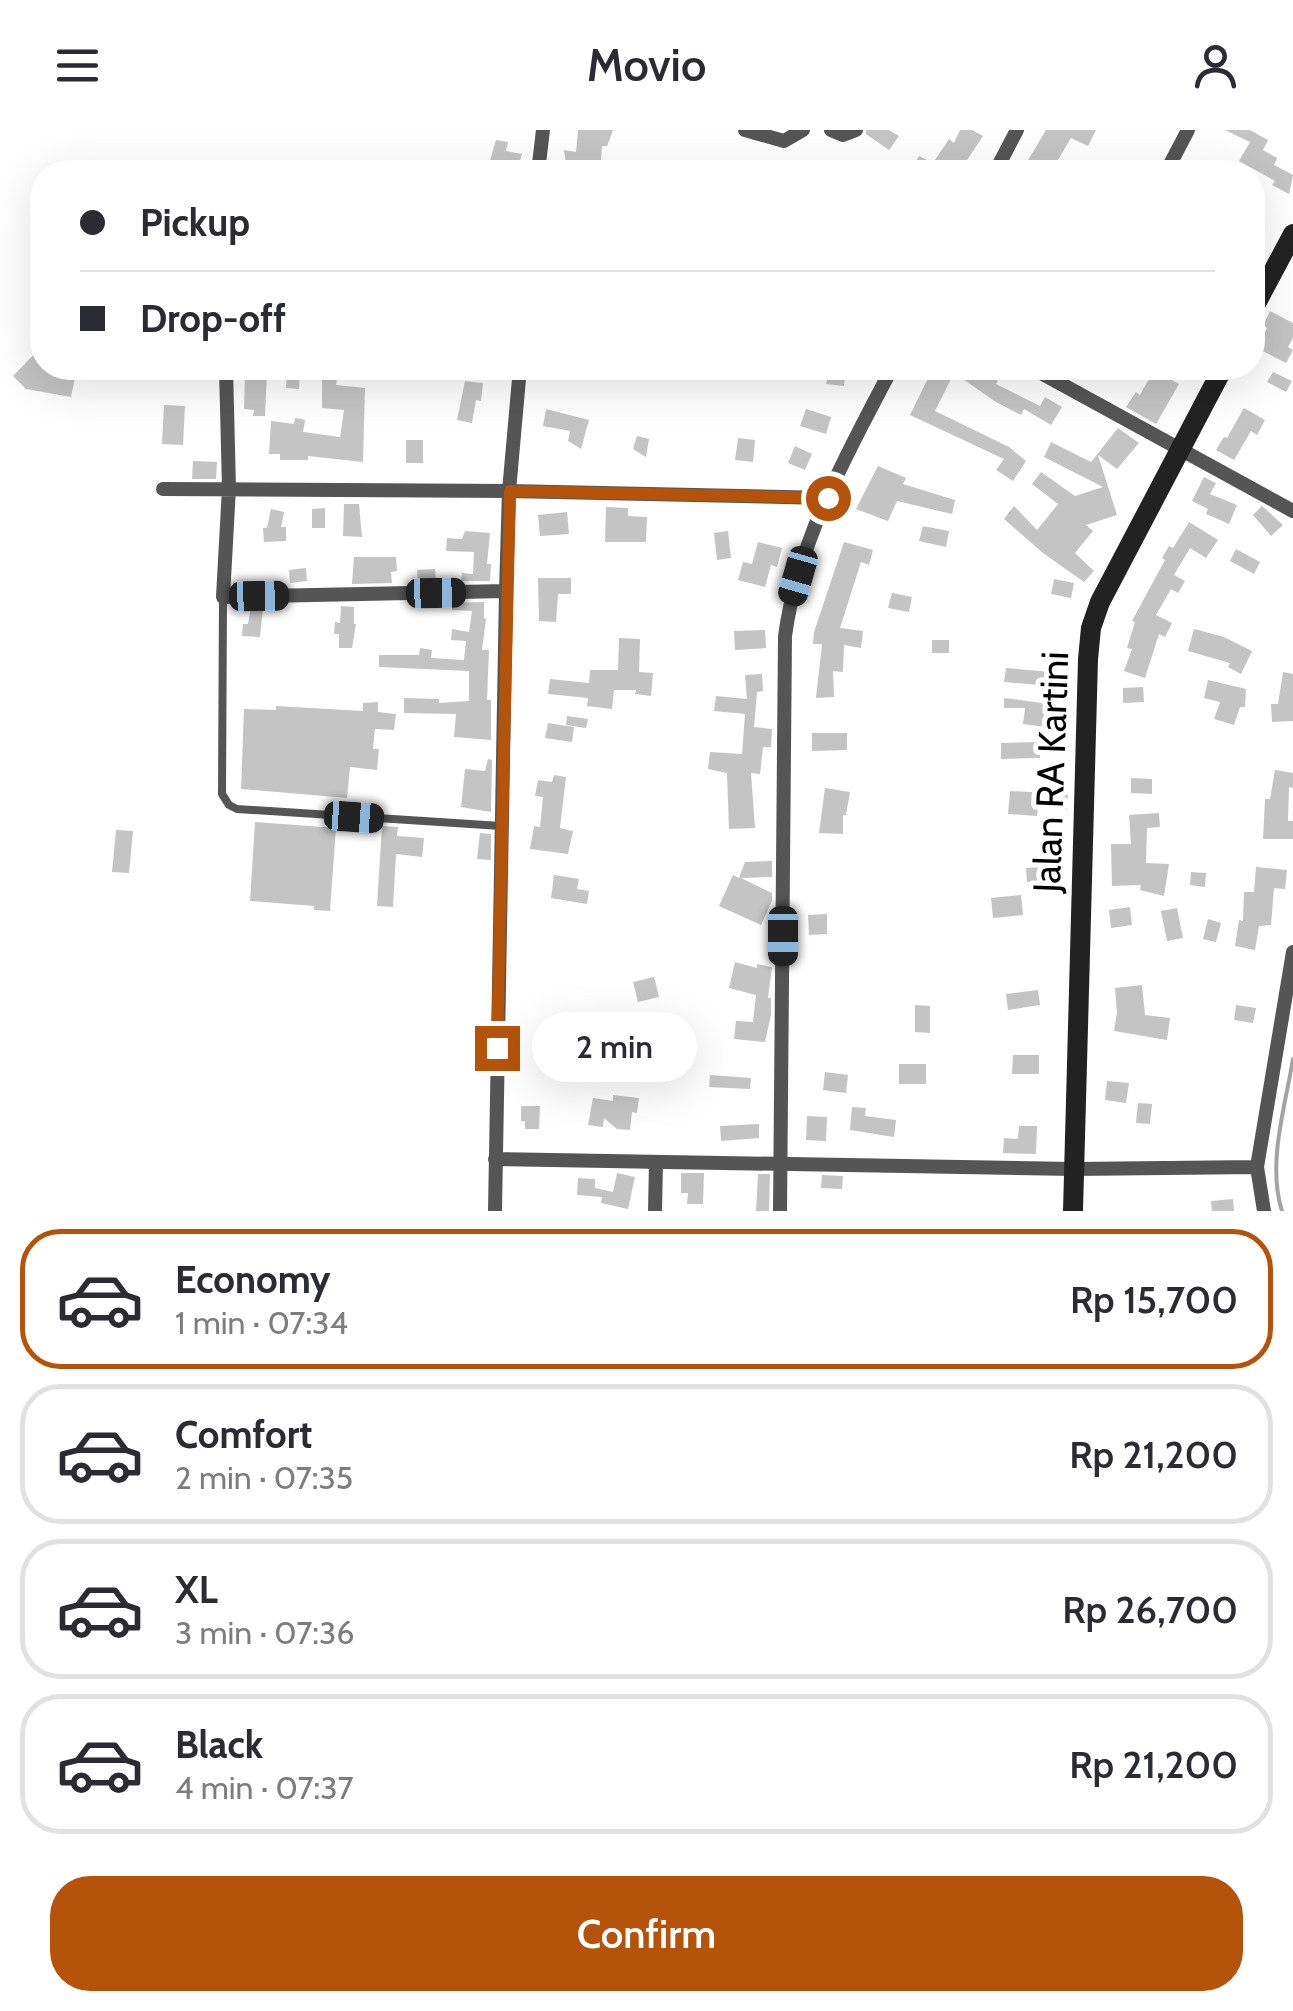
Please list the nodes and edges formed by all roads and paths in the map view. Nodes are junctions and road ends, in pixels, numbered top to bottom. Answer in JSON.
{"nodes":[{"id":1,"x":544,"y":130,"type":"edge"},
{"id":2,"x":745,"y":130,"type":"edge"},
{"id":3,"x":803,"y":130,"type":"edge"},
{"id":4,"x":831,"y":130,"type":"edge"},
{"id":5,"x":856,"y":130,"type":"edge"},
{"id":6,"x":1017,"y":130,"type":"edge"},
{"id":7,"x":1188,"y":130,"type":"edge"},
{"id":8,"x":540,"y":160,"type":"edge"},
{"id":9,"x":1001,"y":160,"type":"edge"},
{"id":10,"x":1172,"y":160,"type":"edge"},
{"id":11,"x":1293,"y":234,"type":"edge"},
{"id":12,"x":1265,"y":287,"type":"edge"},
{"id":13,"x":226,"y":380,"type":"edge"},
{"id":14,"x":519,"y":380,"type":"edge"},
{"id":15,"x":886,"y":380,"type":"edge"},
{"id":16,"x":1071,"y":380,"type":"edge"},
{"id":17,"x":1217,"y":380,"type":"edge"},
{"id":18,"x":1180,"y":449,"type":"junction"},
{"id":19,"x":163,"y":488,"type":"dead end"},
{"id":20,"x":229,"y":488,"type":"junction"},
{"id":21,"x":510,"y":491,"type":"junction"},
{"id":22,"x":828,"y":498,"type":"junction"},
{"id":23,"x":1293,"y":511,"type":"edge"},
{"id":24,"x":506,"y":592,"type":"junction"},
{"id":25,"x":223,"y":597,"type":"junction"},
{"id":26,"x":501,"y":826,"type":"junction"},
{"id":27,"x":1293,"y":952,"type":"edge"},
{"id":28,"x":495,"y":1159,"type":"junction"},
{"id":29,"x":656,"y":1162,"type":"junction"},
{"id":30,"x":780,"y":1164,"type":"junction"},
{"id":31,"x":1257,"y":1167,"type":"junction"},
{"id":32,"x":1074,"y":1169,"type":"junction"},
{"id":33,"x":495,"y":1211,"type":"edge"},
{"id":34,"x":655,"y":1211,"type":"edge"},
{"id":35,"x":780,"y":1211,"type":"edge"},
{"id":36,"x":1073,"y":1211,"type":"edge"},
{"id":37,"x":1264,"y":1211,"type":"edge"}],
"edges":[{"from":1,"to":8,"type":"street"},
{"from":2,"to":3,"type":"street"},
{"from":4,"to":5,"type":"street"},
{"from":6,"to":9,"type":"street"},
{"from":7,"to":10,"type":"street"},
{"from":11,"to":12,"type":"main road"},
{"from":13,"to":20,"type":"street"},
{"from":14,"to":21,"type":"street"},
{"from":15,"to":22,"type":"street"},
{"from":16,"to":18,"type":"street"},
{"from":17,"to":18,"type":"main road","name":"Jalan RA Kartini"},
{"from":18,"to":23,"type":"street"},
{"from":18,"to":32,"type":"main road","name":"Jalan RA Kartini"},
{"from":19,"to":20,"type":"street"},
{"from":20,"to":21,"type":"street"},
{"from":20,"to":25,"type":"street"},
{"from":21,"to":22,"type":"street"},
{"from":21,"to":24,"type":"street"},
{"from":22,"to":30,"type":"street"},
{"from":24,"to":25,"type":"street"},
{"from":24,"to":26,"type":"street"},
{"from":25,"to":26,"type":"lane"},
{"from":26,"to":28,"type":"street"},
{"from":27,"to":31,"type":"street"},
{"from":28,"to":29,"type":"street"},
{"from":28,"to":33,"type":"street"},
{"from":29,"to":30,"type":"street"},
{"from":29,"to":34,"type":"street"},
{"from":30,"to":32,"type":"street"},
{"from":30,"to":35,"type":"street"},
{"from":31,"to":32,"type":"street"},
{"from":31,"to":37,"type":"street"},
{"from":32,"to":36,"type":"main road","name":"Jalan RA Kartini"}]}
